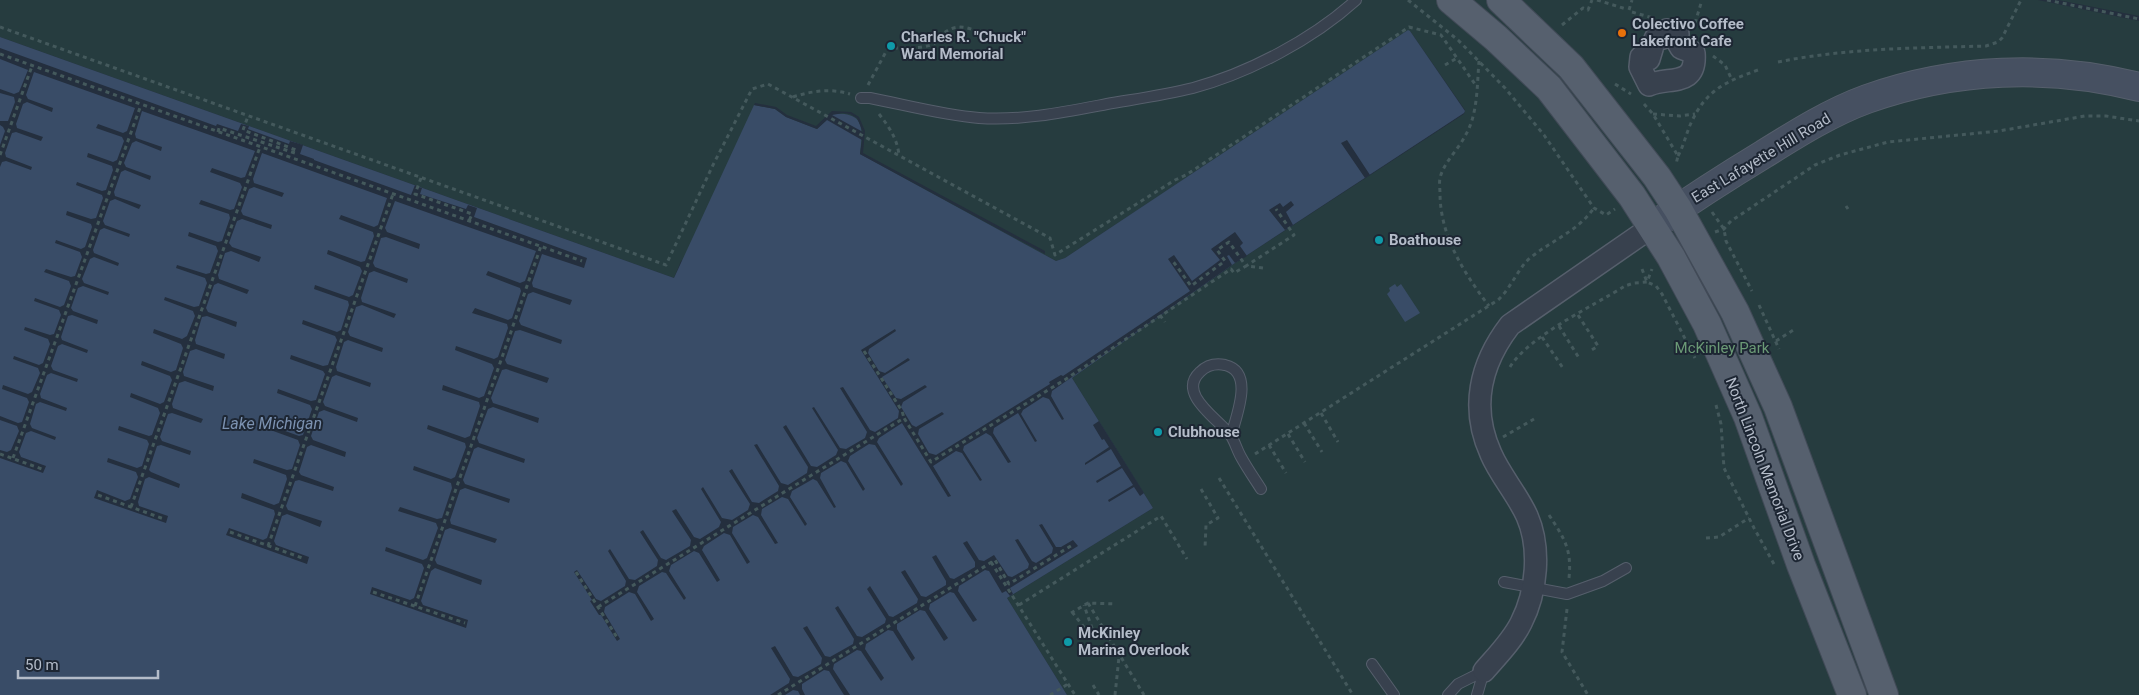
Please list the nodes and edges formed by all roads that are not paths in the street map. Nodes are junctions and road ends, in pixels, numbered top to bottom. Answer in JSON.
{"nodes":[{"id":1,"x":1356,"y":0,"type":"edge"},
{"id":2,"x":1451,"y":0,"type":"edge"},
{"id":3,"x":1501,"y":0,"type":"edge"},
{"id":4,"x":2139,"y":87,"type":"edge"},
{"id":5,"x":861,"y":98,"type":"road end"},
{"id":6,"x":1678,"y":209,"type":"junction"},
{"id":7,"x":1653,"y":226,"type":"junction"},
{"id":8,"x":1231,"y":436,"type":"junction"},
{"id":9,"x":1261,"y":489,"type":"dead end"},
{"id":10,"x":1626,"y":568,"type":"dead end"},
{"id":11,"x":1504,"y":582,"type":"dead end"},
{"id":12,"x":1533,"y":586,"type":"junction"},
{"id":13,"x":1372,"y":664,"type":"dead end"},
{"id":14,"x":1484,"y":671,"type":"junction"},
{"id":15,"x":1394,"y":695,"type":"edge"},
{"id":16,"x":1448,"y":695,"type":"edge"},
{"id":17,"x":1478,"y":695,"type":"edge"},
{"id":18,"x":1852,"y":695,"type":"edge"},
{"id":19,"x":1884,"y":695,"type":"edge"}],
"edges":[{"from":1,"to":5,"type":"lane"},
{"from":2,"to":7,"type":"main road","name":"North Lincoln Memorial Drive"},
{"from":3,"to":6,"type":"main road","name":"North Lincoln Memorial Drive"},
{"from":4,"to":6,"type":"street","name":"East Lafayette Hill Road"},
{"from":6,"to":7,"type":"street","name":"East Lafayette Hill Road"},
{"from":6,"to":19,"type":"main road","name":"North Lincoln Memorial Drive"},
{"from":7,"to":12,"type":"street"},
{"from":7,"to":18,"type":"main road","name":"North Lincoln Memorial Drive"},
{"from":8,"to":8,"type":"lane"},
{"from":8,"to":9,"type":"lane"},
{"from":10,"to":12,"type":"lane"},
{"from":11,"to":12,"type":"lane"},
{"from":12,"to":14,"type":"street"},
{"from":13,"to":15,"type":"lane"},
{"from":14,"to":16,"type":"lane"},
{"from":14,"to":17,"type":"lane"}]}
